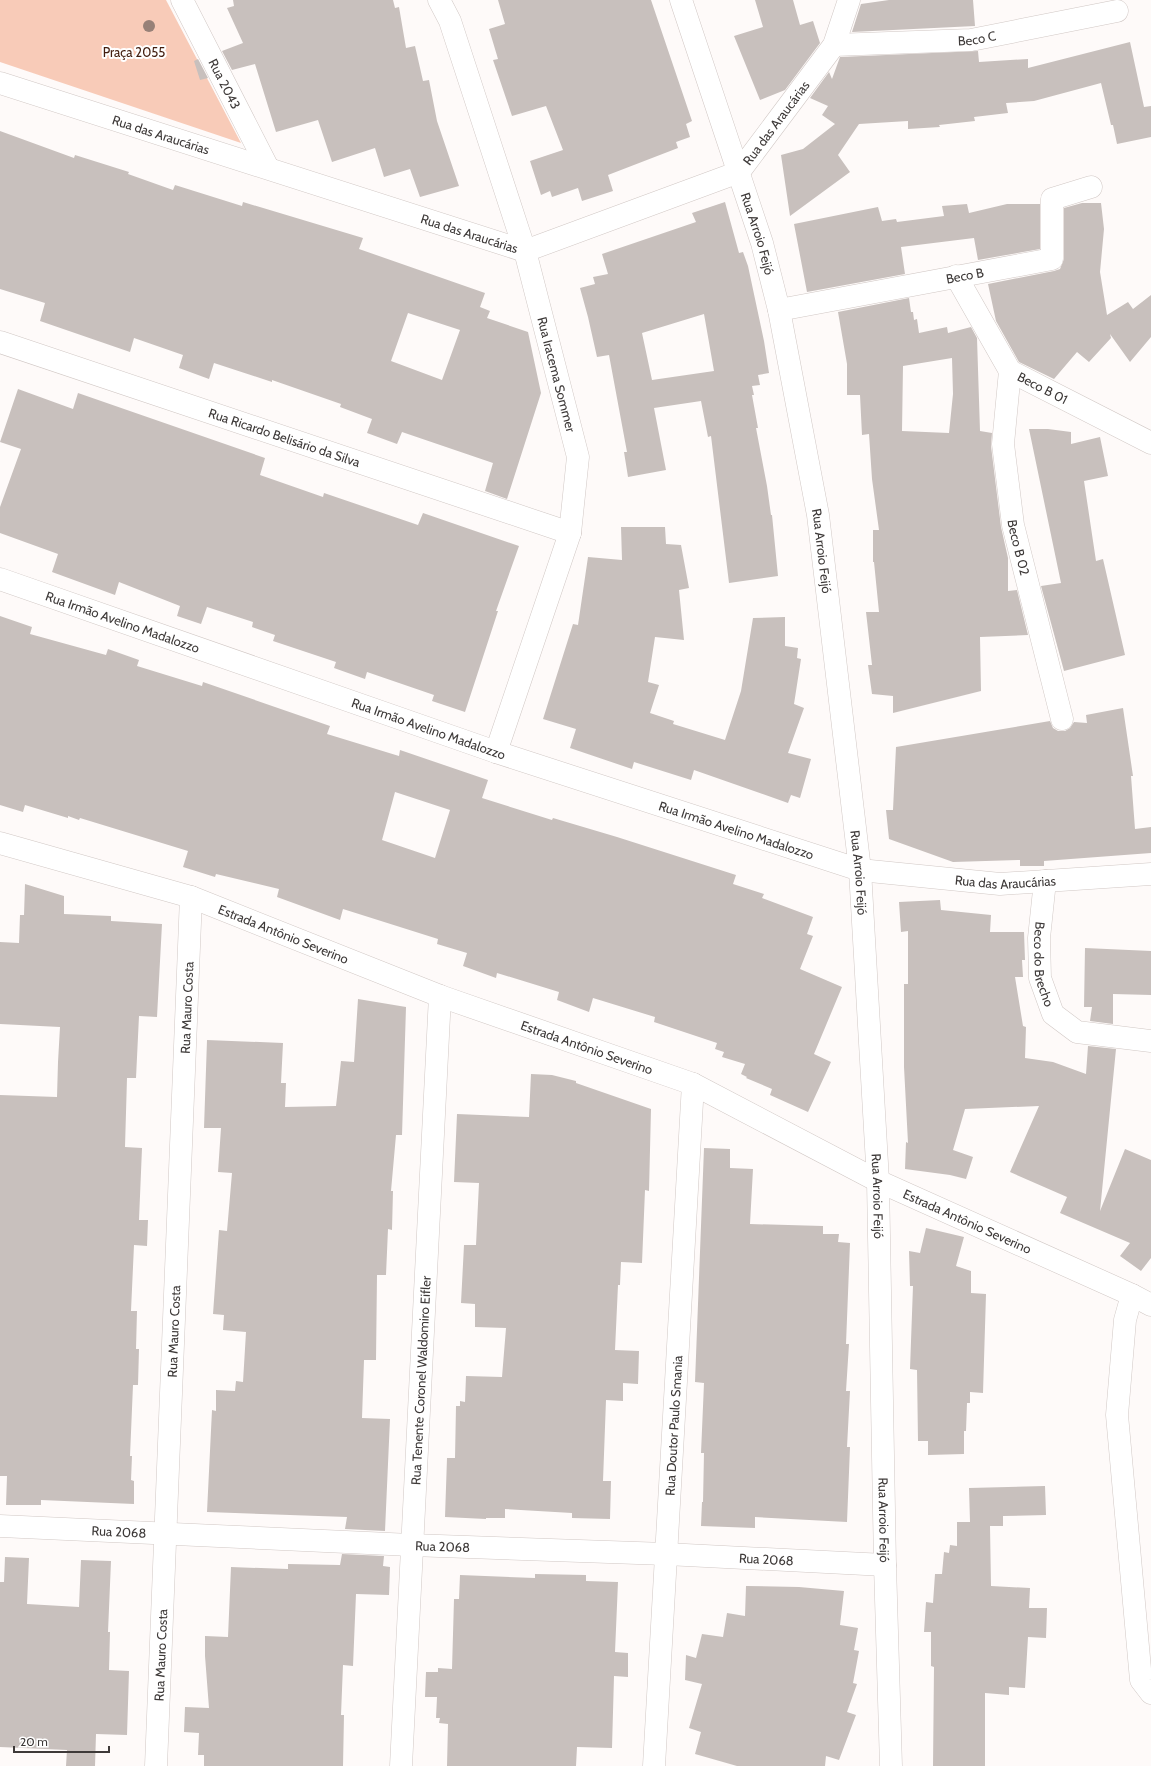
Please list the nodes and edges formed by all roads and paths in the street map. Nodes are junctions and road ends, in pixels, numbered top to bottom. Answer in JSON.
{"nodes":[{"id":1,"x":182,"y":0,"type":"edge"},
{"id":2,"x":439,"y":0,"type":"edge"},
{"id":3,"x":681,"y":0,"type":"edge"},
{"id":4,"x":848,"y":0,"type":"edge"},
{"id":5,"x":1117,"y":11,"type":"dead end"},
{"id":6,"x":834,"y":45,"type":"junction"},
{"id":7,"x":0,"y":83,"type":"edge"},
{"id":8,"x":268,"y":168,"type":"junction"},
{"id":9,"x":739,"y":172,"type":"junction"},
{"id":10,"x":1091,"y":187,"type":"dead end"},
{"id":11,"x":525,"y":251,"type":"junction"},
{"id":12,"x":956,"y":276,"type":"junction"},
{"id":13,"x":779,"y":310,"type":"junction"},
{"id":14,"x":0,"y":342,"type":"edge"},
{"id":15,"x":1010,"y":371,"type":"junction"},
{"id":16,"x":1151,"y":443,"type":"edge"},
{"id":17,"x":570,"y":533,"type":"junction"},
{"id":18,"x":0,"y":579,"type":"edge"},
{"id":19,"x":1062,"y":719,"type":"dead end"},
{"id":20,"x":496,"y":752,"type":"junction"},
{"id":21,"x":0,"y":843,"type":"edge"},
{"id":22,"x":860,"y":870,"type":"junction"},
{"id":23,"x":1151,"y":874,"type":"edge"},
{"id":24,"x":1045,"y":881,"type":"junction"},
{"id":25,"x":191,"y":897,"type":"junction"},
{"id":26,"x":440,"y":996,"type":"junction"},
{"id":27,"x":1151,"y":1041,"type":"edge"},
{"id":28,"x":693,"y":1084,"type":"junction"},
{"id":29,"x":878,"y":1181,"type":"junction"},
{"id":30,"x":1132,"y":1295,"type":"junction"},
{"id":31,"x":1151,"y":1305,"type":"edge"},
{"id":32,"x":0,"y":1526,"type":"edge"},
{"id":33,"x":166,"y":1533,"type":"junction"},
{"id":34,"x":412,"y":1545,"type":"junction"},
{"id":35,"x":666,"y":1554,"type":"junction"},
{"id":36,"x":885,"y":1565,"type":"junction"},
{"id":37,"x":1151,"y":1693,"type":"edge"},
{"id":38,"x":156,"y":1766,"type":"edge"},
{"id":39,"x":401,"y":1766,"type":"edge"},
{"id":40,"x":654,"y":1766,"type":"edge"},
{"id":41,"x":891,"y":1766,"type":"edge"}],
"edges":[{"from":1,"to":8,"type":"street","name":"Rua 2043"},
{"from":2,"to":11,"type":"street","name":"Rua Iracema Sommer"},
{"from":3,"to":9,"type":"street","name":"Rua Arroio Feijó"},
{"from":4,"to":6,"type":"street","name":"Rua das Araucárias"},
{"from":5,"to":6,"type":"street","name":"Beco C"},
{"from":6,"to":9,"type":"street","name":"Rua das Araucárias"},
{"from":7,"to":8,"type":"street","name":"Rua das Araucárias"},
{"from":8,"to":11,"type":"street","name":"Rua das Araucárias"},
{"from":9,"to":11,"type":"street","name":"Rua das Araucárias"},
{"from":9,"to":13,"type":"street","name":"Rua Arroio Feijó"},
{"from":10,"to":12,"type":"street","name":"Beco B"},
{"from":11,"to":17,"type":"street","name":"Rua Iracema Sommer"},
{"from":12,"to":13,"type":"street","name":"Beco B"},
{"from":12,"to":15,"type":"street","name":"Beco B 01"},
{"from":13,"to":22,"type":"street","name":"Rua Arroio Feijó"},
{"from":14,"to":17,"type":"street","name":"Rua Ricardo Belisário da Silva"},
{"from":15,"to":16,"type":"street","name":"Beco B 01"},
{"from":15,"to":19,"type":"street","name":"Beco B 02"},
{"from":17,"to":20,"type":"street","name":"Rua Iracema Sommer"},
{"from":18,"to":20,"type":"street","name":"Rua Irmão Avelino Madalozzo"},
{"from":20,"to":22,"type":"street","name":"Rua Irmão Avelino Madalozzo"},
{"from":21,"to":25,"type":"street","name":"Estrada Antônio Severino"},
{"from":22,"to":24,"type":"street","name":"Rua das Araucárias"},
{"from":22,"to":29,"type":"street","name":"Rua Arroio Feijó"},
{"from":23,"to":24,"type":"street","name":"Rua das Araucárias"},
{"from":24,"to":27,"type":"street","name":"Beco do Brecho"},
{"from":25,"to":26,"type":"street","name":"Estrada Antônio Severino"},
{"from":25,"to":33,"type":"street","name":"Rua Mauro Costa"},
{"from":26,"to":28,"type":"street","name":"Estrada Antônio Severino"},
{"from":26,"to":34,"type":"street","name":"Rua Tenente Coronel Waldomiro Eifler"},
{"from":28,"to":29,"type":"street","name":"Estrada Antônio Severino"},
{"from":28,"to":35,"type":"street","name":"Rua Doutor Paulo Smania"},
{"from":29,"to":30,"type":"street","name":"Estrada Antônio Severino"},
{"from":29,"to":36,"type":"street","name":"Rua Arroio Feijó"},
{"from":30,"to":31,"type":"street","name":"Estrada Antônio Severino"},
{"from":30,"to":37,"type":"street"},
{"from":32,"to":33,"type":"street","name":"Rua 2068"},
{"from":33,"to":34,"type":"street","name":"Rua 2068"},
{"from":33,"to":38,"type":"street","name":"Rua Mauro Costa"},
{"from":34,"to":35,"type":"street","name":"Rua 2068"},
{"from":34,"to":39,"type":"street","name":"Rua Tenente Coronel Waldomiro Eifler"},
{"from":35,"to":36,"type":"street","name":"Rua 2068"},
{"from":35,"to":40,"type":"street","name":"Rua Doutor Paulo Smania"},
{"from":36,"to":41,"type":"street","name":"Rua Arroio Feijó"}]}
